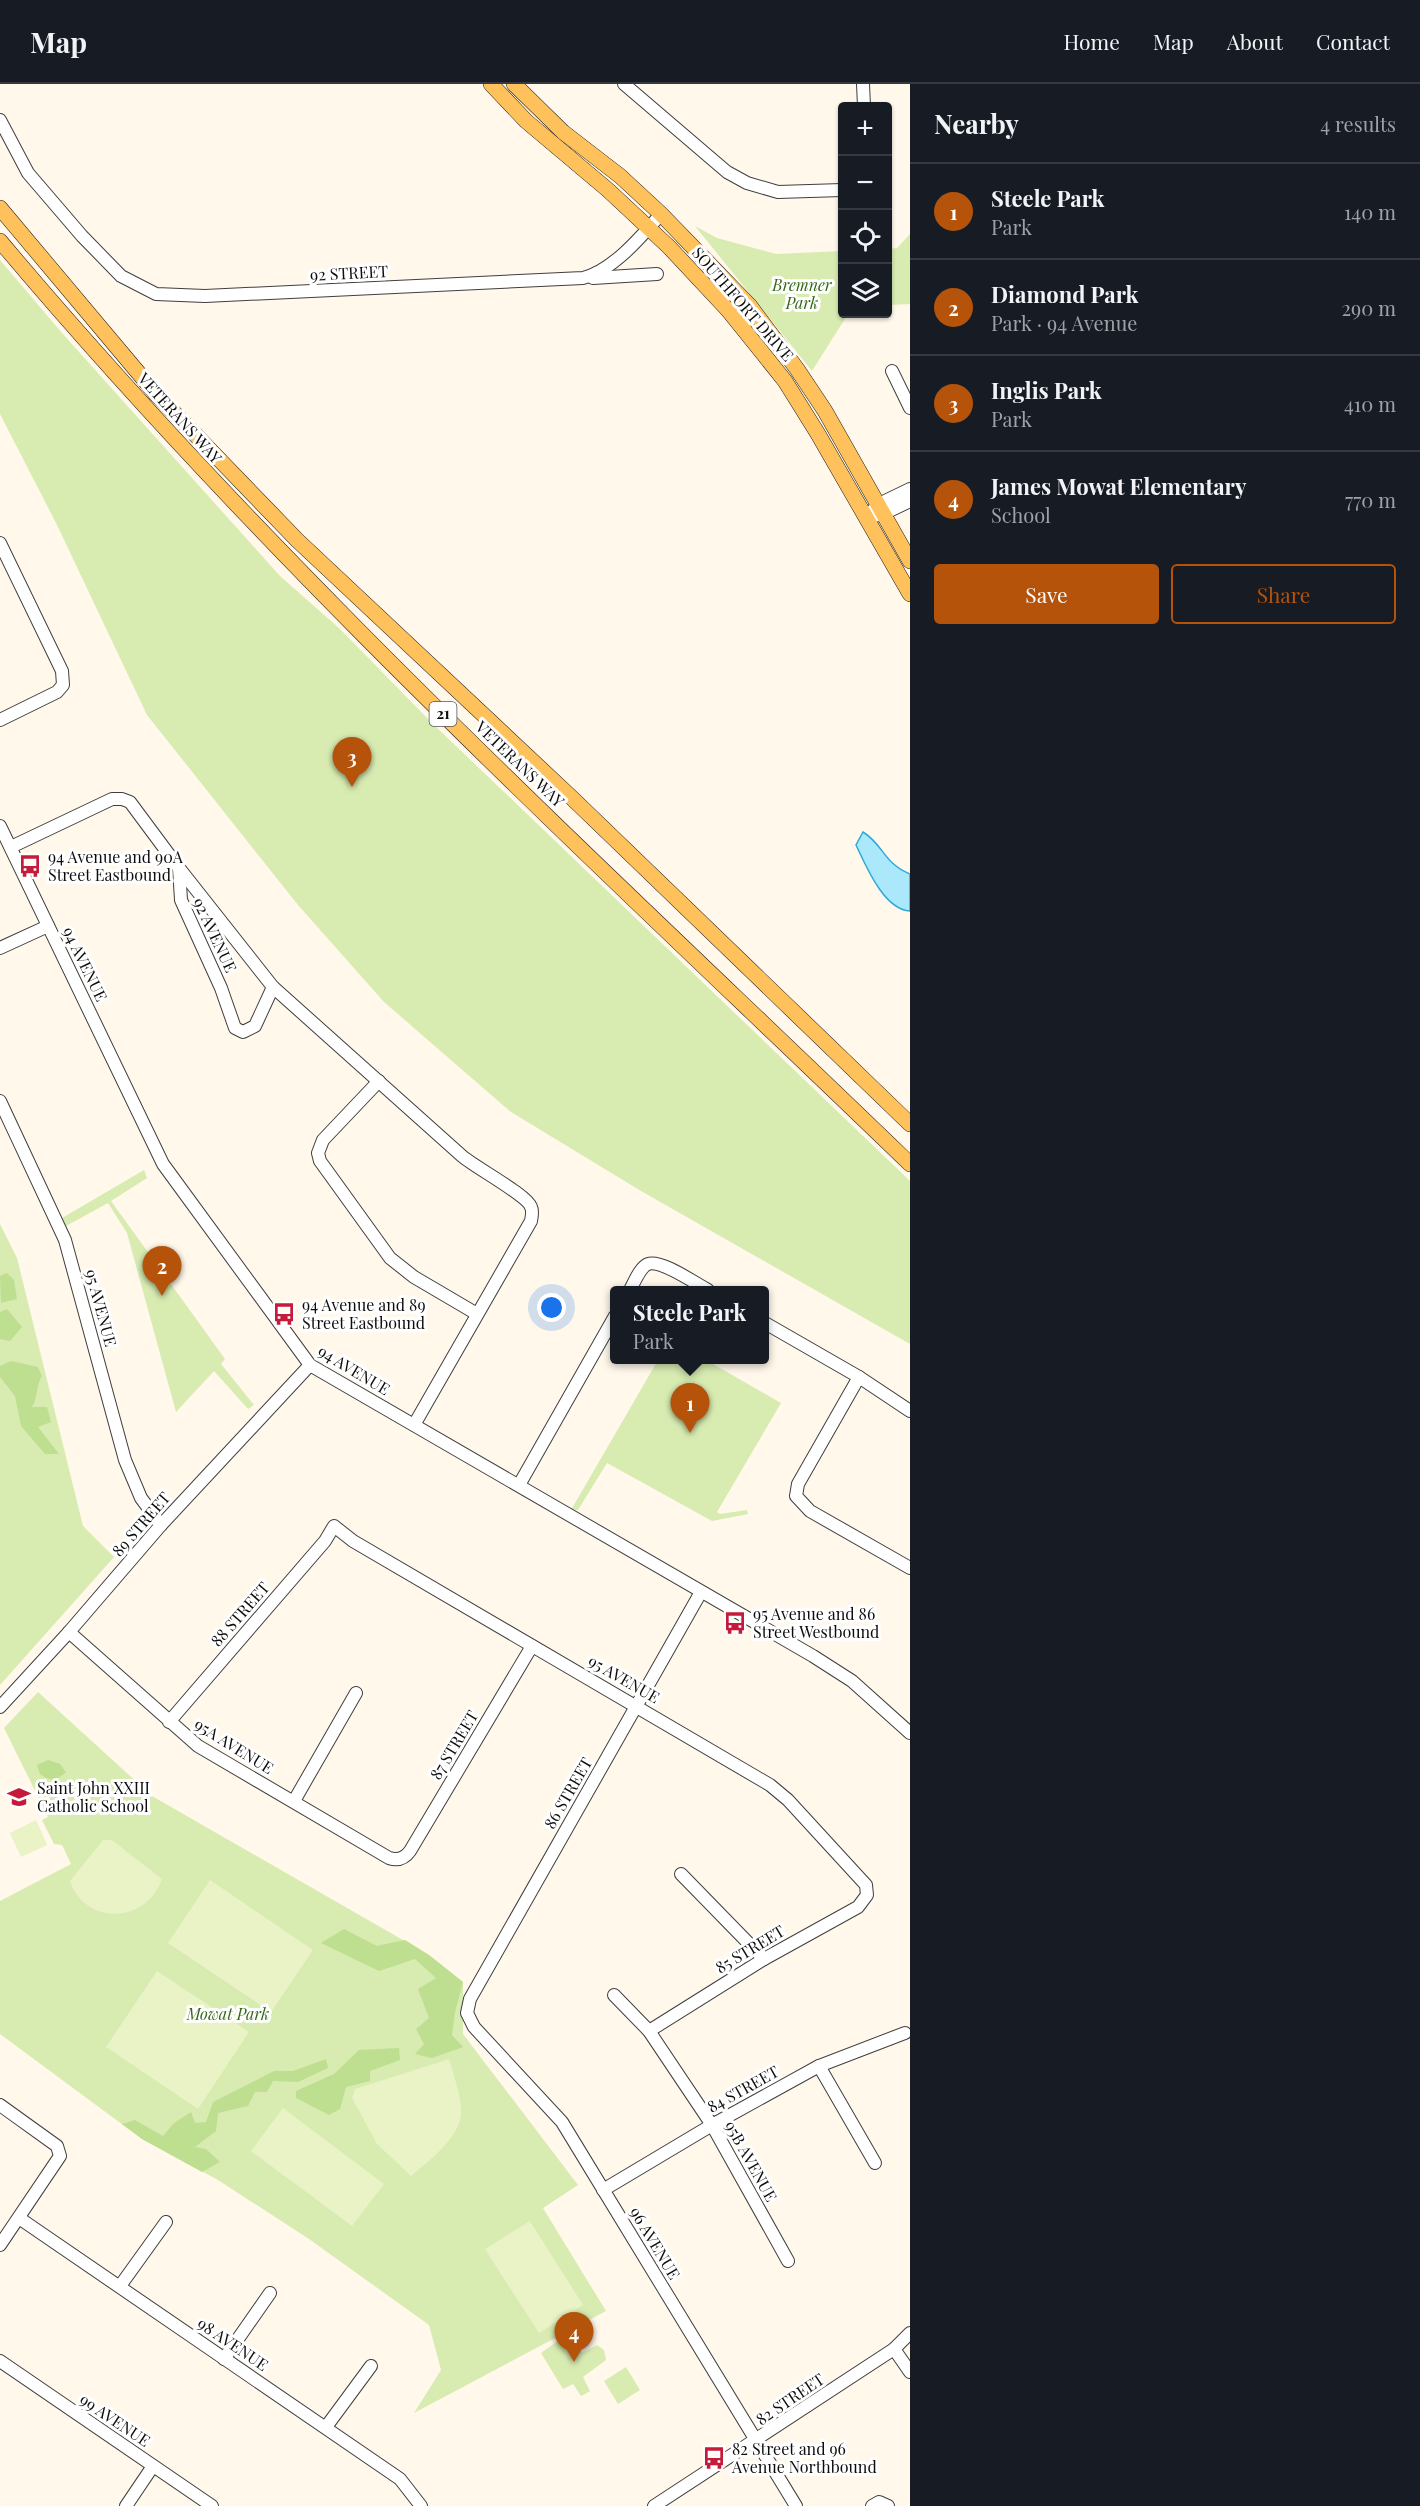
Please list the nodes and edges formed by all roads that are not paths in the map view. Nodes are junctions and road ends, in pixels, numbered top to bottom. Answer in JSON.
{"nodes":[{"id":1,"x":491,"y":84,"type":"edge"},
{"id":2,"x":514,"y":84,"type":"edge"},
{"id":3,"x":624,"y":84,"type":"edge"},
{"id":4,"x":863,"y":84,"type":"edge"},
{"id":5,"x":864,"y":102,"type":"edge"},
{"id":6,"x":0,"y":120,"type":"edge"},
{"id":7,"x":838,"y":190,"type":"edge"},
{"id":8,"x":0,"y":208,"type":"edge"},
{"id":9,"x":661,"y":214,"type":"junction"},
{"id":10,"x":649,"y":228,"type":"junction"},
{"id":11,"x":0,"y":241,"type":"edge"},
{"id":12,"x":657,"y":274,"type":"dead end"},
{"id":13,"x":583,"y":278,"type":"junction"},
{"id":14,"x":892,"y":371,"type":"dead end"},
{"id":15,"x":910,"y":408,"type":"edge"},
{"id":16,"x":910,"y":489,"type":"edge"},
{"id":17,"x":910,"y":501,"type":"edge"},
{"id":18,"x":881,"y":509,"type":"junction"},
{"id":19,"x":865,"y":517,"type":"junction"},
{"id":20,"x":0,"y":543,"type":"edge"},
{"id":21,"x":910,"y":561,"type":"edge"},
{"id":22,"x":910,"y":594,"type":"edge"},
{"id":23,"x":0,"y":720,"type":"edge"},
{"id":24,"x":0,"y":826,"type":"edge"},
{"id":25,"x":10,"y":847,"type":"junction"},
{"id":26,"x":179,"y":868,"type":"junction"},
{"id":27,"x":48,"y":926,"type":"junction"},
{"id":28,"x":0,"y":948,"type":"edge"},
{"id":29,"x":273,"y":987,"type":"junction"},
{"id":30,"x":379,"y":1081,"type":"junction"},
{"id":31,"x":0,"y":1101,"type":"edge"},
{"id":32,"x":910,"y":1124,"type":"edge"},
{"id":33,"x":910,"y":1164,"type":"edge"},
{"id":34,"x":633,"y":1286,"type":"edge"},
{"id":35,"x":701,"y":1286,"type":"edge"},
{"id":36,"x":477,"y":1314,"type":"junction"},
{"id":37,"x":610,"y":1325,"type":"edge"},
{"id":38,"x":769,"y":1325,"type":"edge"},
{"id":39,"x":310,"y":1365,"type":"junction"},
{"id":40,"x":859,"y":1377,"type":"junction"},
{"id":41,"x":910,"y":1410,"type":"edge"},
{"id":42,"x":414,"y":1425,"type":"junction"},
{"id":43,"x":519,"y":1485,"type":"junction"},
{"id":44,"x":161,"y":1525,"type":"junction"},
{"id":45,"x":334,"y":1526,"type":"joint"},
{"id":46,"x":910,"y":1568,"type":"edge"},
{"id":47,"x":701,"y":1592,"type":"junction"},
{"id":48,"x":69,"y":1632,"type":"junction"},
{"id":49,"x":532,"y":1646,"type":"junction"},
{"id":50,"x":356,"y":1693,"type":"dead end"},
{"id":51,"x":637,"y":1705,"type":"junction"},
{"id":52,"x":0,"y":1707,"type":"edge"},
{"id":53,"x":169,"y":1722,"type":"junction"},
{"id":54,"x":910,"y":1733,"type":"edge"},
{"id":55,"x":294,"y":1801,"type":"junction"},
{"id":56,"x":401,"y":1859,"type":"joint"},
{"id":57,"x":681,"y":1874,"type":"dead end"},
{"id":58,"x":867,"y":1895,"type":"joint"},
{"id":59,"x":764,"y":1959,"type":"junction"},
{"id":60,"x":614,"y":1995,"type":"dead end"},
{"id":61,"x":467,"y":2013,"type":"joint"},
{"id":62,"x":649,"y":2031,"type":"junction"},
{"id":63,"x":905,"y":2033,"type":"dead end"},
{"id":64,"x":819,"y":2066,"type":"junction"},
{"id":65,"x":0,"y":2105,"type":"edge"},
{"id":66,"x":712,"y":2125,"type":"junction"},
{"id":67,"x":875,"y":2163,"type":"dead end"},
{"id":68,"x":603,"y":2190,"type":"junction"},
{"id":69,"x":19,"y":2218,"type":"junction"},
{"id":70,"x":166,"y":2222,"type":"dead end"},
{"id":71,"x":0,"y":2245,"type":"edge"},
{"id":72,"x":788,"y":2261,"type":"dead end"},
{"id":73,"x":120,"y":2286,"type":"junction"},
{"id":74,"x":270,"y":2293,"type":"dead end"},
{"id":75,"x":910,"y":2333,"type":"edge"},
{"id":76,"x":894,"y":2349,"type":"junction"},
{"id":77,"x":224,"y":2359,"type":"junction"},
{"id":78,"x":0,"y":2361,"type":"edge"},
{"id":79,"x":371,"y":2366,"type":"dead end"},
{"id":80,"x":910,"y":2372,"type":"edge"},
{"id":81,"x":326,"y":2427,"type":"junction"},
{"id":82,"x":757,"y":2441,"type":"junction"},
{"id":83,"x":153,"y":2466,"type":"junction"},
{"id":84,"x":126,"y":2506,"type":"edge"},
{"id":85,"x":212,"y":2506,"type":"edge"},
{"id":86,"x":421,"y":2506,"type":"edge"},
{"id":87,"x":654,"y":2506,"type":"edge"},
{"id":88,"x":796,"y":2506,"type":"edge"}],
"edges":[{"from":1,"to":10,"type":"main road","name":"SOUTHFORT DRIVE"},
{"from":2,"to":9,"type":"main road","name":"SOUTHFORT DRIVE"},
{"from":3,"to":7,"type":"street"},
{"from":4,"to":5,"type":"street"},
{"from":6,"to":13,"type":"street","name":"92 STREET"},
{"from":8,"to":32,"type":"main road","name":"VETERANS WAY","number":"21"},
{"from":9,"to":10,"type":"street","name":"92 STREET"},
{"from":9,"to":18,"type":"main road","name":"SOUTHFORT DRIVE"},
{"from":10,"to":13,"type":"street","name":"92 STREET"},
{"from":10,"to":19,"type":"main road","name":"SOUTHFORT DRIVE"},
{"from":11,"to":33,"type":"main road","name":"VETERANS WAY","number":"21"},
{"from":12,"to":13,"type":"street","name":"92 STREET"},
{"from":14,"to":15,"type":"street"},
{"from":16,"to":18,"type":"street"},
{"from":17,"to":18,"type":"street"},
{"from":18,"to":19,"type":"street"},
{"from":18,"to":21,"type":"main road","name":"SOUTHFORT DRIVE"},
{"from":19,"to":22,"type":"main road","name":"SOUTHFORT DRIVE"},
{"from":20,"to":23,"type":"street"},
{"from":24,"to":25,"type":"street","name":"94 AVENUE"},
{"from":25,"to":26,"type":"street"},
{"from":25,"to":27,"type":"street","name":"94 AVENUE"},
{"from":26,"to":29,"type":"street","name":"92 AVENUE"},
{"from":26,"to":29,"type":"street","name":"92 AVENUE"},
{"from":27,"to":28,"type":"street"},
{"from":27,"to":39,"type":"street","name":"94 AVENUE"},
{"from":29,"to":30,"type":"street","name":"92 AVENUE"},
{"from":30,"to":36,"type":"street","name":"92 AVENUE"},
{"from":30,"to":36,"type":"street"},
{"from":31,"to":44,"type":"street","name":"95 AVENUE"},
{"from":34,"to":35,"type":"street"},
{"from":36,"to":42,"type":"street"},
{"from":37,"to":43,"type":"street"},
{"from":38,"to":40,"type":"street"},
{"from":39,"to":42,"type":"street","name":"94 AVENUE"},
{"from":39,"to":44,"type":"street","name":"89 STREET"},
{"from":40,"to":41,"type":"street"},
{"from":40,"to":46,"type":"street"},
{"from":42,"to":43,"type":"street","name":"94 AVENUE"},
{"from":43,"to":47,"type":"street","name":"94 AVENUE"},
{"from":44,"to":48,"type":"street","name":"89 STREET"},
{"from":45,"to":49,"type":"street","name":"95 AVENUE"},
{"from":45,"to":53,"type":"street","name":"88 STREET"},
{"from":47,"to":51,"type":"street","name":"86 STREET"},
{"from":47,"to":54,"type":"street","name":"94 AVENUE"},
{"from":48,"to":52,"type":"street","name":"89 STREET"},
{"from":48,"to":53,"type":"street","name":"95A AVENUE"},
{"from":49,"to":51,"type":"street","name":"95 AVENUE"},
{"from":49,"to":56,"type":"street","name":"87 STREET"},
{"from":50,"to":55,"type":"street"},
{"from":51,"to":58,"type":"street","name":"95 AVENUE"},
{"from":51,"to":61,"type":"street","name":"86 STREET"},
{"from":53,"to":55,"type":"street","name":"95A AVENUE"},
{"from":55,"to":56,"type":"street","name":"95A AVENUE"},
{"from":57,"to":59,"type":"street"},
{"from":58,"to":59,"type":"street","name":"85 STREET"},
{"from":59,"to":62,"type":"street","name":"85 STREET"},
{"from":60,"to":62,"type":"street","name":"95B AVENUE"},
{"from":61,"to":68,"type":"street","name":"96 AVENUE"},
{"from":62,"to":66,"type":"street","name":"95B AVENUE"},
{"from":63,"to":64,"type":"street","name":"84 STREET"},
{"from":64,"to":66,"type":"street","name":"84 STREET"},
{"from":64,"to":67,"type":"street"},
{"from":65,"to":69,"type":"street"},
{"from":66,"to":68,"type":"street","name":"84 STREET"},
{"from":66,"to":72,"type":"street","name":"95B AVENUE"},
{"from":68,"to":82,"type":"street","name":"96 AVENUE"},
{"from":69,"to":71,"type":"street"},
{"from":69,"to":73,"type":"street","name":"98 AVENUE"},
{"from":70,"to":73,"type":"street"},
{"from":73,"to":77,"type":"street","name":"98 AVENUE"},
{"from":74,"to":77,"type":"street"},
{"from":75,"to":76,"type":"street","name":"82 STREET"},
{"from":76,"to":80,"type":"street"},
{"from":76,"to":82,"type":"street","name":"82 STREET"},
{"from":77,"to":81,"type":"street","name":"98 AVENUE"},
{"from":78,"to":83,"type":"street","name":"99 AVENUE"},
{"from":79,"to":81,"type":"street"},
{"from":81,"to":86,"type":"street","name":"98 AVENUE"},
{"from":82,"to":87,"type":"street","name":"82 STREET"},
{"from":82,"to":88,"type":"street","name":"96 AVENUE"},
{"from":83,"to":84,"type":"street"},
{"from":83,"to":85,"type":"street","name":"99 AVENUE"}]}
